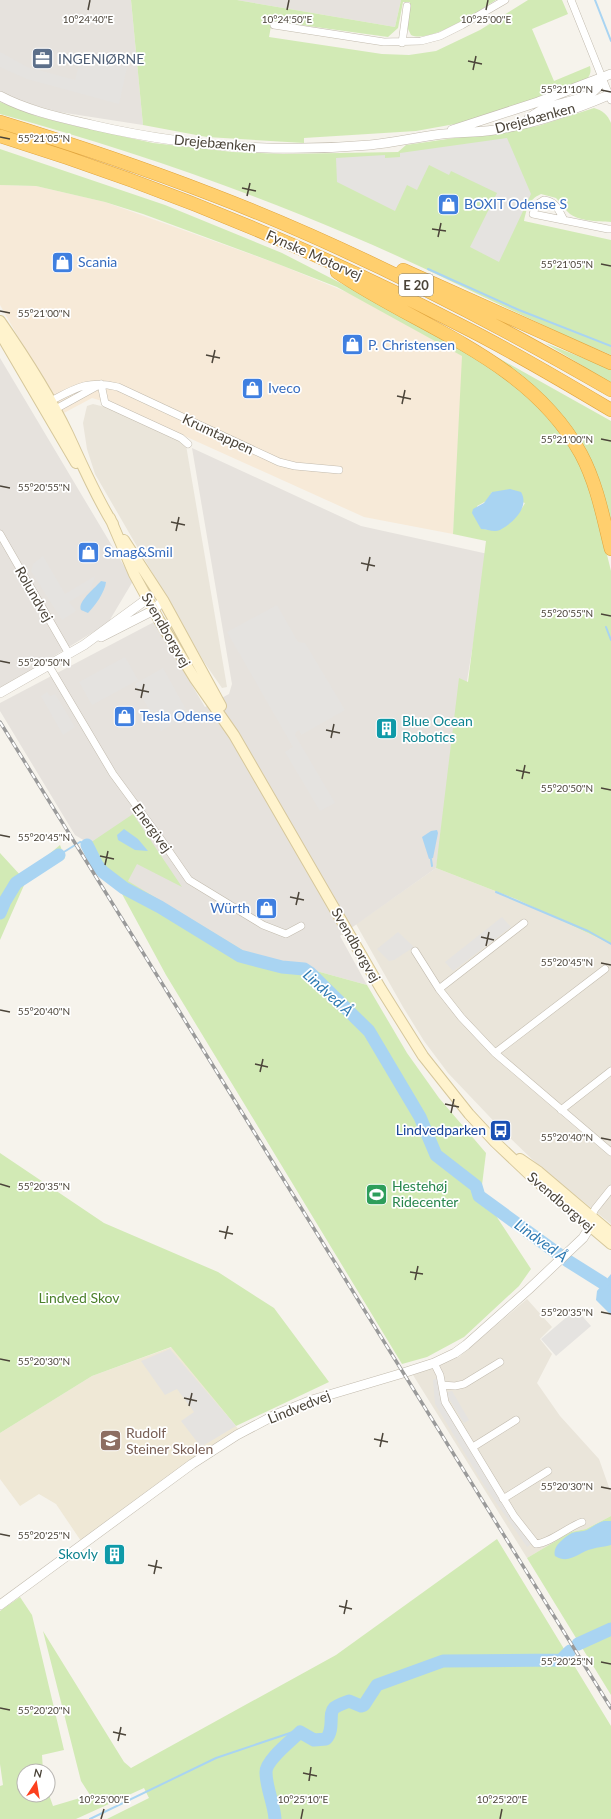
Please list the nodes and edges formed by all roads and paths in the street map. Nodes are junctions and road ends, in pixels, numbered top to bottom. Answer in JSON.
{"nodes":[{"id":1,"x":505,"y":0,"type":"edge"},
{"id":2,"x":571,"y":0,"type":"edge"},
{"id":3,"x":407,"y":6,"type":"dead end"},
{"id":4,"x":274,"y":25,"type":"dead end"},
{"id":5,"x":402,"y":43,"type":"junction"},
{"id":6,"x":607,"y":76,"type":"edge"},
{"id":7,"x":611,"y":95,"type":"edge"},
{"id":8,"x":0,"y":96,"type":"edge"},
{"id":9,"x":0,"y":122,"type":"edge"},
{"id":10,"x":519,"y":124,"type":"junction"},
{"id":11,"x":435,"y":135,"type":"junction"},
{"id":12,"x":0,"y":136,"type":"edge"},
{"id":13,"x":214,"y":195,"type":"junction"},
{"id":14,"x":564,"y":220,"type":"dead end"},
{"id":15,"x":611,"y":229,"type":"edge"},
{"id":16,"x":307,"y":251,"type":"junction"},
{"id":17,"x":0,"y":321,"type":"edge"},
{"id":18,"x":0,"y":333,"type":"edge"},
{"id":19,"x":611,"y":363,"type":"edge"},
{"id":20,"x":101,"y":384,"type":"junction"},
{"id":21,"x":611,"y":390,"type":"edge"},
{"id":22,"x":48,"y":408,"type":"junction"},
{"id":23,"x":611,"y":410,"type":"edge"},
{"id":24,"x":188,"y":444,"type":"dead end"},
{"id":25,"x":339,"y":470,"type":"dead end"},
{"id":26,"x":110,"y":518,"type":"junction"},
{"id":27,"x":0,"y":534,"type":"edge"},
{"id":28,"x":611,"y":550,"type":"edge"},
{"id":29,"x":147,"y":599,"type":"junction"},
{"id":30,"x":158,"y":605,"type":"junction"},
{"id":31,"x":84,"y":645,"type":"junction"},
{"id":32,"x":69,"y":654,"type":"junction"},
{"id":33,"x":49,"y":666,"type":"junction"},
{"id":34,"x":0,"y":694,"type":"edge"},
{"id":35,"x":234,"y":735,"type":"junction"},
{"id":36,"x":524,"y":923,"type":"dead end"},
{"id":37,"x":301,"y":926,"type":"dead end"},
{"id":38,"x":415,"y":951,"type":"dead end"},
{"id":39,"x":605,"y":969,"type":"dead end"},
{"id":40,"x":439,"y":989,"type":"junction"},
{"id":41,"x":495,"y":1054,"type":"junction"},
{"id":42,"x":611,"y":1071,"type":"edge"},
{"id":43,"x":561,"y":1110,"type":"junction"},
{"id":44,"x":611,"y":1152,"type":"edge"},
{"id":45,"x":611,"y":1189,"type":"edge"},
{"id":46,"x":590,"y":1222,"type":"junction"},
{"id":47,"x":611,"y":1233,"type":"edge"},
{"id":48,"x":611,"y":1244,"type":"edge"},
{"id":49,"x":500,"y":1362,"type":"dead end"},
{"id":50,"x":434,"y":1363,"type":"junction"},
{"id":51,"x":442,"y":1385,"type":"junction"},
{"id":52,"x":516,"y":1420,"type":"dead end"},
{"id":53,"x":473,"y":1448,"type":"junction"},
{"id":54,"x":548,"y":1471,"type":"dead end"},
{"id":55,"x":503,"y":1498,"type":"junction"},
{"id":56,"x":582,"y":1522,"type":"dead end"},
{"id":57,"x":0,"y":1605,"type":"edge"}],
"edges":[{"from":1,"to":5,"type":"street"},
{"from":2,"to":6,"type":"street","name":"Drejebænken"},
{"from":3,"to":5,"type":"street"},
{"from":4,"to":5,"type":"street"},
{"from":6,"to":7,"type":"street","name":"Drejebænken"},
{"from":6,"to":10,"type":"street"},
{"from":6,"to":11,"type":"street","name":"Drejebænken"},
{"from":7,"to":10,"type":"street","name":"Drejebænken"},
{"from":8,"to":11,"type":"street","name":"Drejebænken"},
{"from":9,"to":13,"type":"highway","name":"Fynske Motorvej","number":"E 20"},
{"from":10,"to":11,"type":"street","name":"Drejebænken"},
{"from":12,"to":16,"type":"highway","name":"Fynske Motorvej","number":"E 20"},
{"from":13,"to":19,"type":"highway"},
{"from":13,"to":21,"type":"highway","name":"Fynske Motorvej","number":"E 20"},
{"from":14,"to":15,"type":"street"},
{"from":16,"to":23,"type":"highway","name":"Fynske Motorvej","number":"E 20"},
{"from":16,"to":28,"type":"highway"},
{"from":17,"to":22,"type":"main road","name":"Svendborgvej"},
{"from":18,"to":22,"type":"main road","name":"Svendborgvej"},
{"from":20,"to":22,"type":"street"},
{"from":20,"to":24,"type":"street","name":"Krumtappen"},
{"from":20,"to":25,"type":"street","name":"Krumtappen"},
{"from":22,"to":26,"type":"main road","name":"Svendborgvej"},
{"from":26,"to":29,"type":"main road","name":"Svendborgvej"},
{"from":26,"to":30,"type":"main road","name":"Svendborgvej"},
{"from":27,"to":32,"type":"street","name":"Rolundvej"},
{"from":29,"to":30,"type":"main road","name":"Svendborgvej"},
{"from":29,"to":31,"type":"street"},
{"from":30,"to":31,"type":"street"},
{"from":30,"to":35,"type":"main road","name":"Svendborgvej"},
{"from":30,"to":35,"type":"main road","name":"Svendborgvej"},
{"from":31,"to":32,"type":"street"},
{"from":32,"to":33,"type":"street"},
{"from":33,"to":34,"type":"street"},
{"from":33,"to":37,"type":"street","name":"Energivej"},
{"from":35,"to":46,"type":"main road","name":"Svendborgvej"},
{"from":36,"to":40,"type":"street"},
{"from":38,"to":40,"type":"street"},
{"from":39,"to":41,"type":"street"},
{"from":40,"to":41,"type":"street"},
{"from":41,"to":43,"type":"street"},
{"from":42,"to":43,"type":"street"},
{"from":43,"to":44,"type":"street"},
{"from":45,"to":46,"type":"street"},
{"from":46,"to":47,"type":"main road","name":"Svendborgvej"},
{"from":46,"to":48,"type":"main road","name":"Svendborgvej"},
{"from":46,"to":50,"type":"street","name":"Lindvedvej"},
{"from":49,"to":51,"type":"street"},
{"from":50,"to":51,"type":"street"},
{"from":50,"to":57,"type":"street","name":"Lindvedvej"},
{"from":51,"to":53,"type":"street"},
{"from":52,"to":53,"type":"street"},
{"from":53,"to":55,"type":"street"},
{"from":54,"to":55,"type":"street"},
{"from":55,"to":56,"type":"street"}]}
